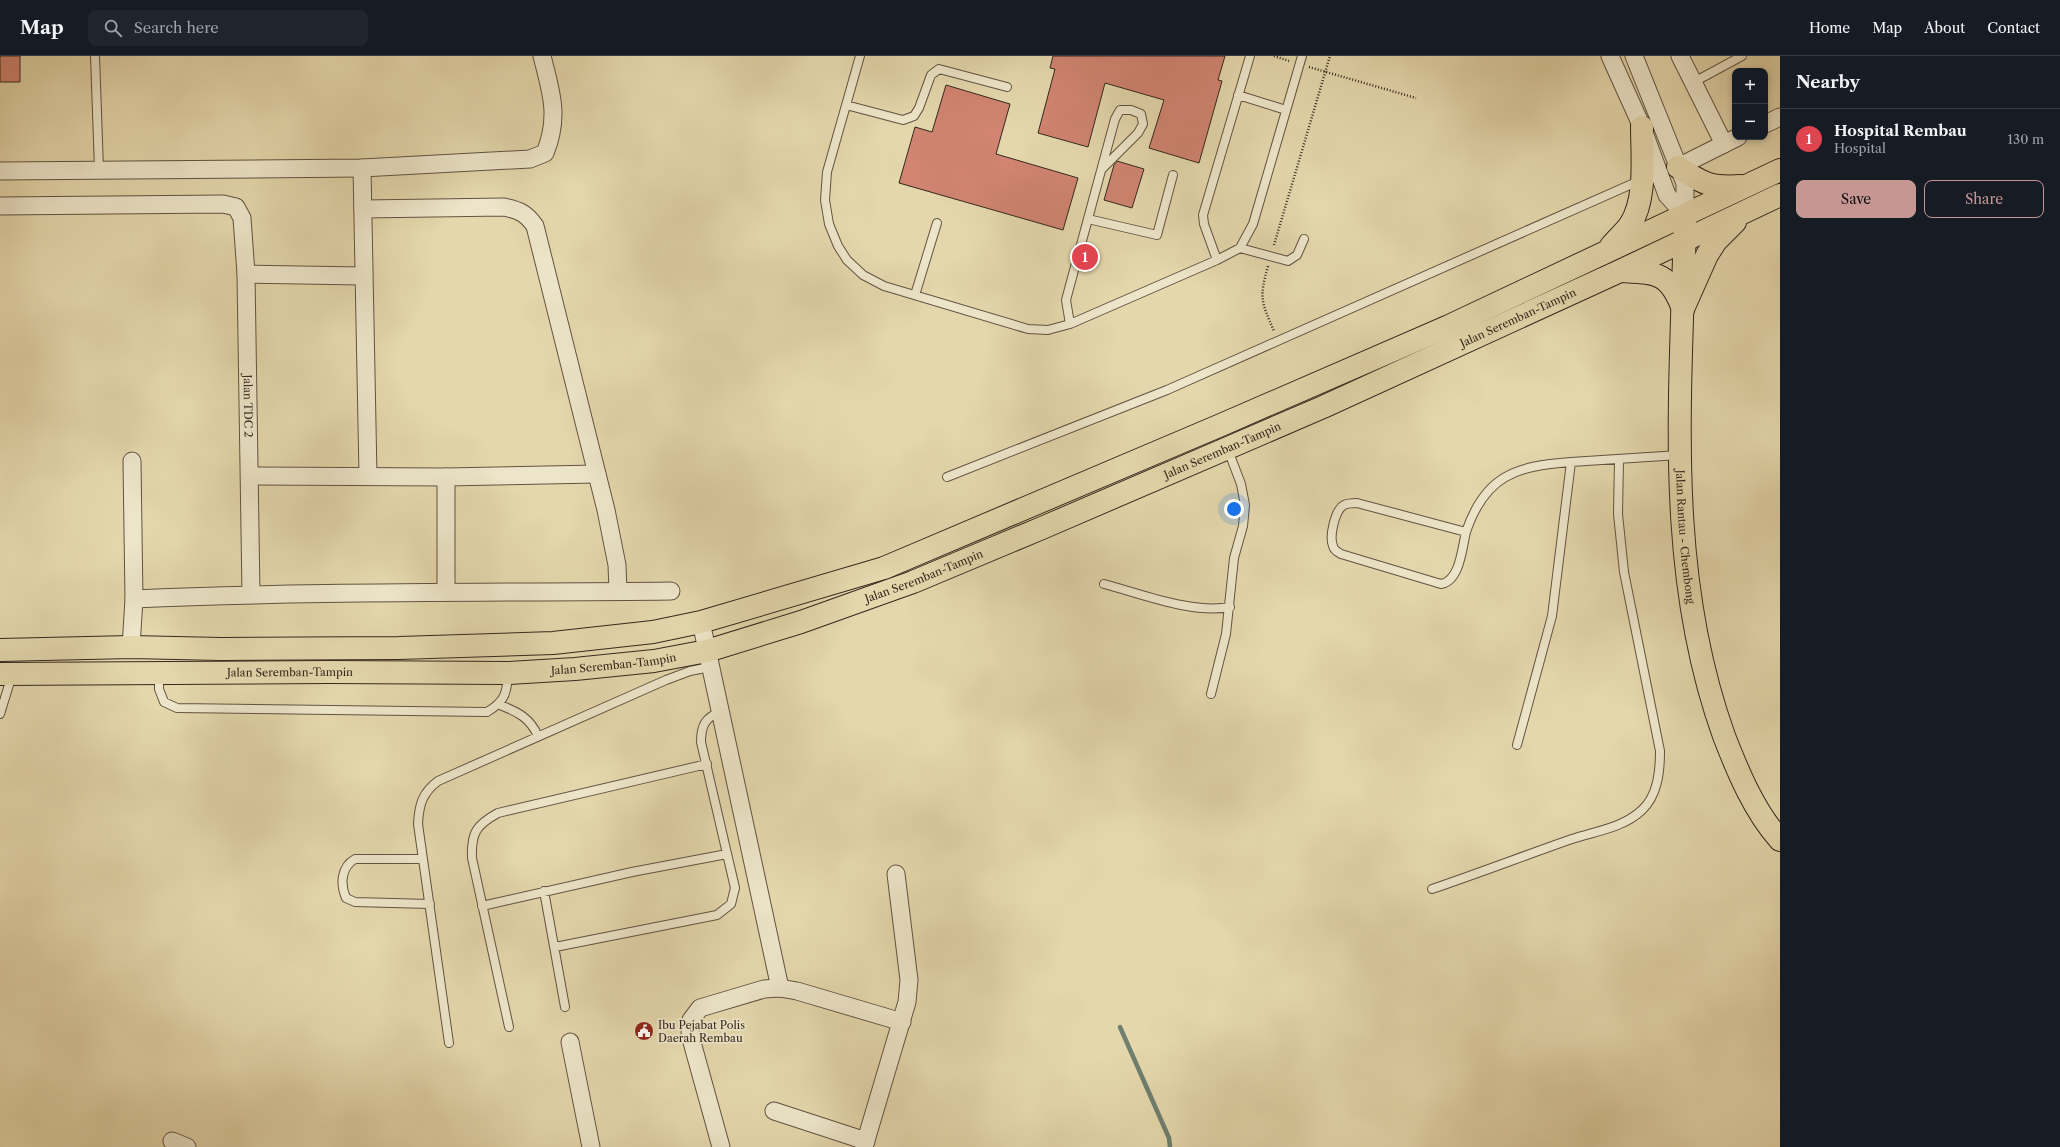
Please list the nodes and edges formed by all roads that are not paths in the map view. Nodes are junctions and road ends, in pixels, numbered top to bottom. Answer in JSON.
{"nodes":[{"id":1,"x":95,"y":56,"type":"edge"},
{"id":2,"x":542,"y":56,"type":"edge"},
{"id":3,"x":860,"y":56,"type":"edge"},
{"id":4,"x":1250,"y":56,"type":"edge"},
{"id":5,"x":1610,"y":56,"type":"edge"},
{"id":6,"x":1634,"y":56,"type":"edge"},
{"id":7,"x":1680,"y":56,"type":"edge"},
{"id":8,"x":1742,"y":56,"type":"edge"},
{"id":9,"x":1301,"y":60,"type":"edge"},
{"id":10,"x":1694,"y":82,"type":"junction"},
{"id":11,"x":1007,"y":87,"type":"dead end"},
{"id":12,"x":1238,"y":95,"type":"junction"},
{"id":13,"x":846,"y":105,"type":"junction"},
{"id":14,"x":1286,"y":110,"type":"junction"},
{"id":15,"x":1780,"y":117,"type":"edge"},
{"id":16,"x":1768,"y":123,"type":"edge"},
{"id":17,"x":1642,"y":127,"type":"junction"},
{"id":18,"x":1731,"y":140,"type":"edge"},
{"id":19,"x":1678,"y":166,"type":"junction"},
{"id":20,"x":362,"y":168,"type":"junction"},
{"id":21,"x":99,"y":169,"type":"junction"},
{"id":22,"x":1102,"y":169,"type":"junction"},
{"id":23,"x":0,"y":170,"type":"edge"},
{"id":24,"x":1780,"y":170,"type":"edge"},
{"id":25,"x":1173,"y":176,"type":"dead end"},
{"id":26,"x":1642,"y":179,"type":"junction"},
{"id":27,"x":1746,"y":186,"type":"junction"},
{"id":28,"x":1780,"y":195,"type":"edge"},
{"id":29,"x":0,"y":206,"type":"edge"},
{"id":30,"x":363,"y":209,"type":"junction"},
{"id":31,"x":1742,"y":214,"type":"junction"},
{"id":32,"x":1685,"y":215,"type":"junction"},
{"id":33,"x":1088,"y":219,"type":"junction"},
{"id":34,"x":937,"y":223,"type":"dead end"},
{"id":35,"x":1304,"y":239,"type":"dead end"},
{"id":36,"x":1684,"y":240,"type":"junction"},
{"id":37,"x":1240,"y":248,"type":"junction"},
{"id":38,"x":1605,"y":253,"type":"junction"},
{"id":39,"x":1216,"y":260,"type":"junction"},
{"id":40,"x":1620,"y":271,"type":"junction"},
{"id":41,"x":246,"y":274,"type":"junction"},
{"id":42,"x":363,"y":276,"type":"junction"},
{"id":43,"x":915,"y":295,"type":"junction"},
{"id":44,"x":1683,"y":309,"type":"junction"},
{"id":45,"x":1070,"y":324,"type":"junction"},
{"id":46,"x":1227,"y":448,"type":"junction"},
{"id":47,"x":1680,"y":455,"type":"junction"},
{"id":48,"x":1618,"y":460,"type":"junction"},
{"id":49,"x":132,"y":461,"type":"dead end"},
{"id":50,"x":1571,"y":462,"type":"junction"},
{"id":51,"x":597,"y":474,"type":"junction"},
{"id":52,"x":250,"y":476,"type":"junction"},
{"id":53,"x":368,"y":476,"type":"junction"},
{"id":54,"x":446,"y":476,"type":"junction"},
{"id":55,"x":947,"y":477,"type":"dead end"},
{"id":56,"x":1466,"y":532,"type":"junction"},
{"id":57,"x":1104,"y":584,"type":"dead end"},
{"id":58,"x":446,"y":591,"type":"junction"},
{"id":59,"x":618,"y":591,"type":"junction"},
{"id":60,"x":671,"y":591,"type":"dead end"},
{"id":61,"x":251,"y":594,"type":"junction"},
{"id":62,"x":134,"y":599,"type":"junction"},
{"id":63,"x":1230,"y":607,"type":"junction"},
{"id":64,"x":701,"y":622,"type":"junction"},
{"id":65,"x":131,"y":647,"type":"junction"},
{"id":66,"x":38,"y":649,"type":"junction"},
{"id":67,"x":0,"y":650,"type":"edge"},
{"id":68,"x":709,"y":659,"type":"junction"},
{"id":69,"x":159,"y":672,"type":"junction"},
{"id":70,"x":6,"y":674,"type":"edge"},
{"id":71,"x":40,"y":674,"type":"junction"},
{"id":72,"x":508,"y":674,"type":"junction"},
{"id":73,"x":1210,"y":694,"type":"dead end"},
{"id":74,"x":500,"y":705,"type":"junction"},
{"id":75,"x":721,"y":712,"type":"junction"},
{"id":76,"x":0,"y":714,"type":"edge"},
{"id":77,"x":538,"y":736,"type":"junction"},
{"id":78,"x":1517,"y":745,"type":"dead end"},
{"id":79,"x":707,"y":764,"type":"junction"},
{"id":80,"x":1780,"y":840,"type":"edge"},
{"id":81,"x":727,"y":854,"type":"junction"},
{"id":82,"x":422,"y":859,"type":"junction"},
{"id":83,"x":896,"y":874,"type":"dead end"},
{"id":84,"x":1432,"y":889,"type":"dead end"},
{"id":85,"x":544,"y":891,"type":"junction"},
{"id":86,"x":430,"y":904,"type":"junction"},
{"id":87,"x":482,"y":906,"type":"junction"},
{"id":88,"x":554,"y":947,"type":"junction"},
{"id":89,"x":780,"y":988,"type":"junction"},
{"id":90,"x":565,"y":1007,"type":"dead end"},
{"id":91,"x":902,"y":1022,"type":"junction"},
{"id":92,"x":509,"y":1027,"type":"dead end"},
{"id":93,"x":570,"y":1042,"type":"dead end"},
{"id":94,"x":449,"y":1043,"type":"dead end"},
{"id":95,"x":774,"y":1112,"type":"dead end"},
{"id":96,"x":865,"y":1144,"type":"edge"},
{"id":97,"x":591,"y":1147,"type":"edge"},
{"id":98,"x":721,"y":1147,"type":"edge"}],
"edges":[{"from":1,"to":21,"type":"lane"},
{"from":2,"to":20,"type":"street"},
{"from":3,"to":13,"type":"lane"},
{"from":4,"to":12,"type":"lane"},
{"from":5,"to":17,"type":"street"},
{"from":6,"to":19,"type":"street"},
{"from":7,"to":10,"type":"street"},
{"from":8,"to":10,"type":"lane"},
{"from":9,"to":14,"type":"lane"},
{"from":10,"to":18,"type":"street"},
{"from":11,"to":13,"type":"lane"},
{"from":12,"to":14,"type":"lane"},
{"from":12,"to":39,"type":"lane"},
{"from":13,"to":43,"type":"lane"},
{"from":14,"to":37,"type":"lane"},
{"from":15,"to":16,"type":"street"},
{"from":17,"to":26,"type":"main road"},
{"from":17,"to":32,"type":"street"},
{"from":18,"to":19,"type":"street"},
{"from":19,"to":27,"type":"main road"},
{"from":19,"to":32,"type":"street"},
{"from":20,"to":21,"type":"street"},
{"from":20,"to":30,"type":"street"},
{"from":21,"to":23,"type":"street"},
{"from":22,"to":22,"type":"lane"},
{"from":22,"to":33,"type":"lane"},
{"from":24,"to":27,"type":"main road","name":"Jalan Seremban-Tampin"},
{"from":25,"to":33,"type":"lane"},
{"from":26,"to":38,"type":"main road"},
{"from":26,"to":55,"type":"lane"},
{"from":27,"to":32,"type":"main road","name":"Jalan Seremban-Tampin"},
{"from":28,"to":31,"type":"main road","name":"Jalan Seremban-Tampin"},
{"from":29,"to":41,"type":"street","name":"Jalan TDC 2"},
{"from":30,"to":42,"type":"street"},
{"from":30,"to":51,"type":"street"},
{"from":31,"to":36,"type":"main road","name":"Jalan Seremban-Tampin"},
{"from":31,"to":44,"type":"main road"},
{"from":32,"to":36,"type":"main road","name":"Jalan Rantau - Chembong"},
{"from":32,"to":38,"type":"main road","name":"Jalan Seremban-Tampin"},
{"from":33,"to":45,"type":"lane"},
{"from":34,"to":43,"type":"lane"},
{"from":35,"to":37,"type":"lane"},
{"from":36,"to":40,"type":"main road","name":"Jalan Seremban-Tampin"},
{"from":36,"to":44,"type":"main road","name":"Jalan Rantau - Chembong"},
{"from":37,"to":39,"type":"lane"},
{"from":38,"to":64,"type":"main road","name":"Jalan Seremban-Tampin"},
{"from":39,"to":45,"type":"lane"},
{"from":40,"to":44,"type":"main road"},
{"from":40,"to":46,"type":"main road","name":"Jalan Seremban-Tampin"},
{"from":41,"to":42,"type":"street"},
{"from":41,"to":52,"type":"street","name":"Jalan TDC 2"},
{"from":42,"to":53,"type":"street"},
{"from":43,"to":45,"type":"lane"},
{"from":44,"to":47,"type":"main road","name":"Jalan Rantau - Chembong"},
{"from":46,"to":63,"type":"lane"},
{"from":46,"to":68,"type":"main road","name":"Jalan Seremban-Tampin"},
{"from":47,"to":48,"type":"lane"},
{"from":47,"to":80,"type":"main road","name":"Jalan Rantau - Chembong"},
{"from":48,"to":50,"type":"lane"},
{"from":48,"to":84,"type":"lane"},
{"from":49,"to":62,"type":"street"},
{"from":50,"to":56,"type":"lane"},
{"from":50,"to":78,"type":"lane"},
{"from":51,"to":54,"type":"street"},
{"from":51,"to":59,"type":"street"},
{"from":52,"to":53,"type":"street"},
{"from":52,"to":61,"type":"street","name":"Jalan TDC 2"},
{"from":53,"to":54,"type":"street"},
{"from":54,"to":58,"type":"street"},
{"from":56,"to":56,"type":"lane"},
{"from":57,"to":63,"type":"lane"},
{"from":58,"to":59,"type":"street"},
{"from":58,"to":61,"type":"street"},
{"from":59,"to":60,"type":"street"},
{"from":61,"to":62,"type":"street"},
{"from":62,"to":65,"type":"street"},
{"from":63,"to":73,"type":"lane"},
{"from":64,"to":65,"type":"main road","name":"Jalan Seremban-Tampin"},
{"from":64,"to":68,"type":"street"},
{"from":65,"to":66,"type":"main road","name":"Jalan Seremban-Tampin"},
{"from":66,"to":67,"type":"main road","name":"Jalan Seremban-Tampin"},
{"from":66,"to":71,"type":"main road"},
{"from":68,"to":72,"type":"main road","name":"Jalan Seremban-Tampin"},
{"from":68,"to":75,"type":"street"},
{"from":68,"to":77,"type":"lane"},
{"from":69,"to":71,"type":"main road","name":"Jalan Seremban-Tampin"},
{"from":69,"to":72,"type":"main road","name":"Jalan Seremban-Tampin"},
{"from":69,"to":74,"type":"lane"},
{"from":70,"to":71,"type":"main road","name":"Jalan Seremban-Tampin"},
{"from":70,"to":76,"type":"lane"},
{"from":72,"to":74,"type":"lane"},
{"from":74,"to":77,"type":"lane"},
{"from":75,"to":79,"type":"lane"},
{"from":75,"to":89,"type":"street"},
{"from":77,"to":82,"type":"lane"},
{"from":79,"to":81,"type":"lane"},
{"from":79,"to":87,"type":"lane"},
{"from":81,"to":85,"type":"lane"},
{"from":81,"to":88,"type":"lane"},
{"from":82,"to":86,"type":"lane"},
{"from":82,"to":86,"type":"lane"},
{"from":83,"to":91,"type":"street"},
{"from":85,"to":87,"type":"lane"},
{"from":85,"to":88,"type":"lane"},
{"from":86,"to":94,"type":"lane"},
{"from":87,"to":92,"type":"lane"},
{"from":88,"to":90,"type":"lane"},
{"from":89,"to":91,"type":"street"},
{"from":89,"to":98,"type":"street"},
{"from":91,"to":96,"type":"street"},
{"from":93,"to":97,"type":"street"},
{"from":95,"to":96,"type":"street"}]}
